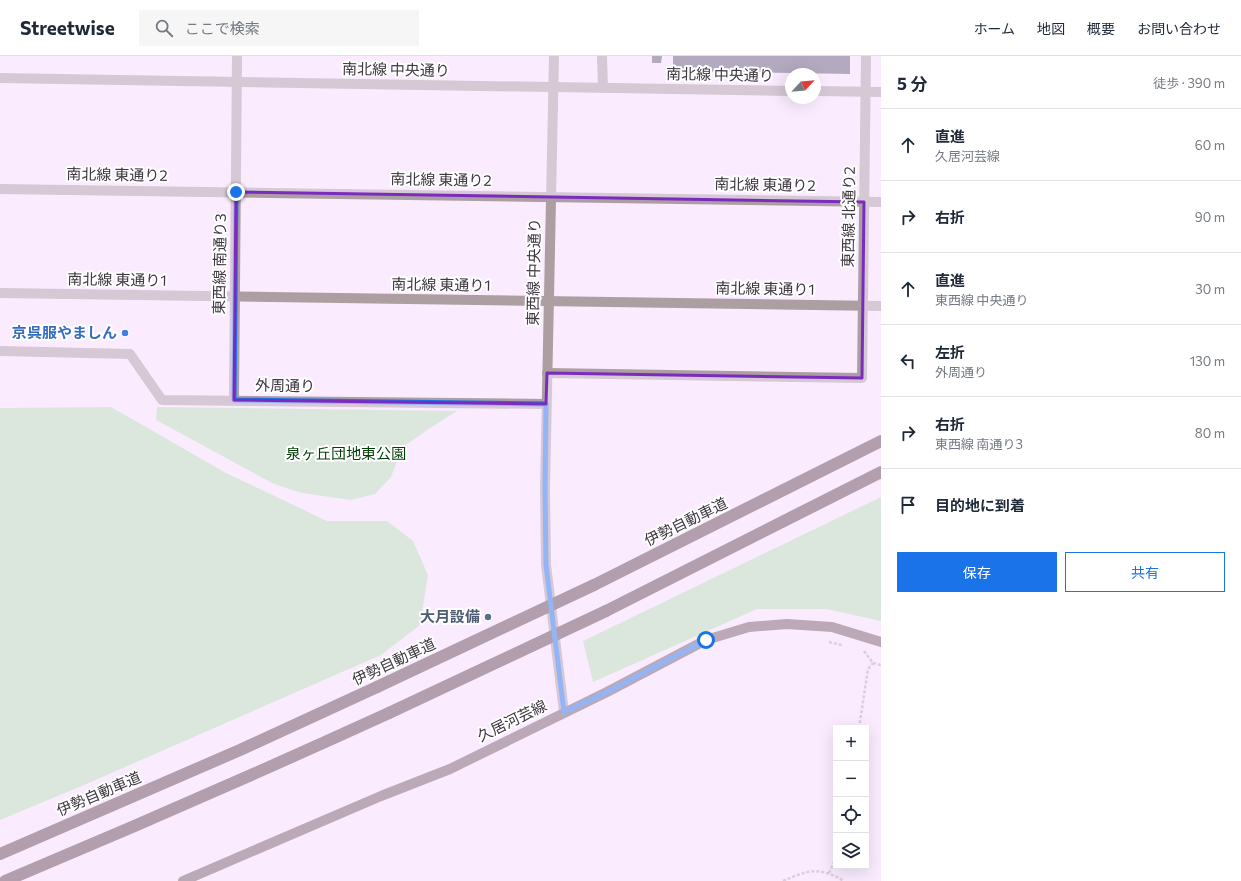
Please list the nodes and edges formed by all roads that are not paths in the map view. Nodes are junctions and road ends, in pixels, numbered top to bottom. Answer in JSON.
{"nodes":[{"id":1,"x":238,"y":56,"type":"edge"},
{"id":2,"x":554,"y":56,"type":"edge"},
{"id":3,"x":602,"y":56,"type":"edge"},
{"id":4,"x":866,"y":56,"type":"edge"},
{"id":5,"x":0,"y":78,"type":"edge"},
{"id":6,"x":237,"y":82,"type":"junction"},
{"id":7,"x":553,"y":87,"type":"junction"},
{"id":8,"x":603,"y":88,"type":"junction"},
{"id":9,"x":785,"y":91,"type":"edge"},
{"id":10,"x":821,"y":91,"type":"edge"},
{"id":11,"x":866,"y":92,"type":"junction"},
{"id":12,"x":881,"y":92,"type":"edge"},
{"id":13,"x":0,"y":189,"type":"edge"},
{"id":14,"x":236,"y":192,"type":"junction"},
{"id":15,"x":551,"y":197,"type":"junction"},
{"id":16,"x":864,"y":202,"type":"junction"},
{"id":17,"x":881,"y":202,"type":"edge"},
{"id":18,"x":0,"y":293,"type":"edge"},
{"id":19,"x":234,"y":297,"type":"junction"},
{"id":20,"x":548,"y":301,"type":"junction"},
{"id":21,"x":863,"y":306,"type":"junction"},
{"id":22,"x":881,"y":306,"type":"edge"},
{"id":23,"x":0,"y":351,"type":"edge"},
{"id":24,"x":547,"y":373,"type":"junction"},
{"id":25,"x":234,"y":400,"type":"junction"},
{"id":26,"x":546,"y":404,"type":"junction"},
{"id":27,"x":881,"y":441,"type":"edge"},
{"id":28,"x":881,"y":472,"type":"edge"},
{"id":29,"x":881,"y":642,"type":"edge"},
{"id":30,"x":564,"y":712,"type":"junction"},
{"id":31,"x":0,"y":854,"type":"edge"},
{"id":32,"x":5,"y":881,"type":"edge"},
{"id":33,"x":183,"y":881,"type":"edge"}],
"edges":[{"from":1,"to":6,"type":"street","name":"東西線 南通り3"},
{"from":2,"to":7,"type":"street","name":"東西線 中央通り"},
{"from":3,"to":8,"type":"street"},
{"from":4,"to":11,"type":"street","name":"東西線 北通り2"},
{"from":5,"to":6,"type":"street","name":"南北線 中央通り"},
{"from":6,"to":7,"type":"street","name":"南北線 中央通り"},
{"from":6,"to":14,"type":"street","name":"東西線 南通り3"},
{"from":7,"to":8,"type":"street","name":"南北線 中央通り"},
{"from":7,"to":15,"type":"street","name":"東西線 中央通り"},
{"from":8,"to":9,"type":"street","name":"南北線 中央通り"},
{"from":10,"to":11,"type":"street"},
{"from":11,"to":12,"type":"street"},
{"from":11,"to":16,"type":"street","name":"東西線 北通り2"},
{"from":13,"to":14,"type":"street","name":"南北線 東通り2"},
{"from":14,"to":15,"type":"street","name":"南北線 東通り2"},
{"from":14,"to":19,"type":"street","name":"東西線 南通り3"},
{"from":15,"to":16,"type":"street","name":"南北線 東通り2"},
{"from":15,"to":20,"type":"street","name":"東西線 中央通り"},
{"from":16,"to":17,"type":"street","name":"南北線 東通り2"},
{"from":16,"to":21,"type":"street","name":"東西線 北通り2"},
{"from":18,"to":19,"type":"street","name":"南北線 東通り1"},
{"from":19,"to":20,"type":"street","name":"南北線 東通り1"},
{"from":19,"to":25,"type":"street","name":"東西線 南通り3"},
{"from":20,"to":21,"type":"street","name":"南北線 東通り1"},
{"from":20,"to":24,"type":"street","name":"東西線 中央通り"},
{"from":21,"to":22,"type":"street","name":"南北線 東通り1"},
{"from":21,"to":24,"type":"street","name":"東西線 北通り2"},
{"from":23,"to":25,"type":"street","name":"外周通り"},
{"from":24,"to":26,"type":"street","name":"東西線 中央通り"},
{"from":25,"to":26,"type":"street","name":"外周通り"},
{"from":26,"to":30,"type":"street","name":"東西線 中央通り"},
{"from":27,"to":31,"type":"highway","name":"伊勢自動車道","bridge":true},
{"from":28,"to":32,"type":"highway","bridge":true},
{"from":29,"to":30,"type":"main road","name":"久居河芸線"},
{"from":30,"to":33,"type":"main road","name":"久居河芸線"}]}
